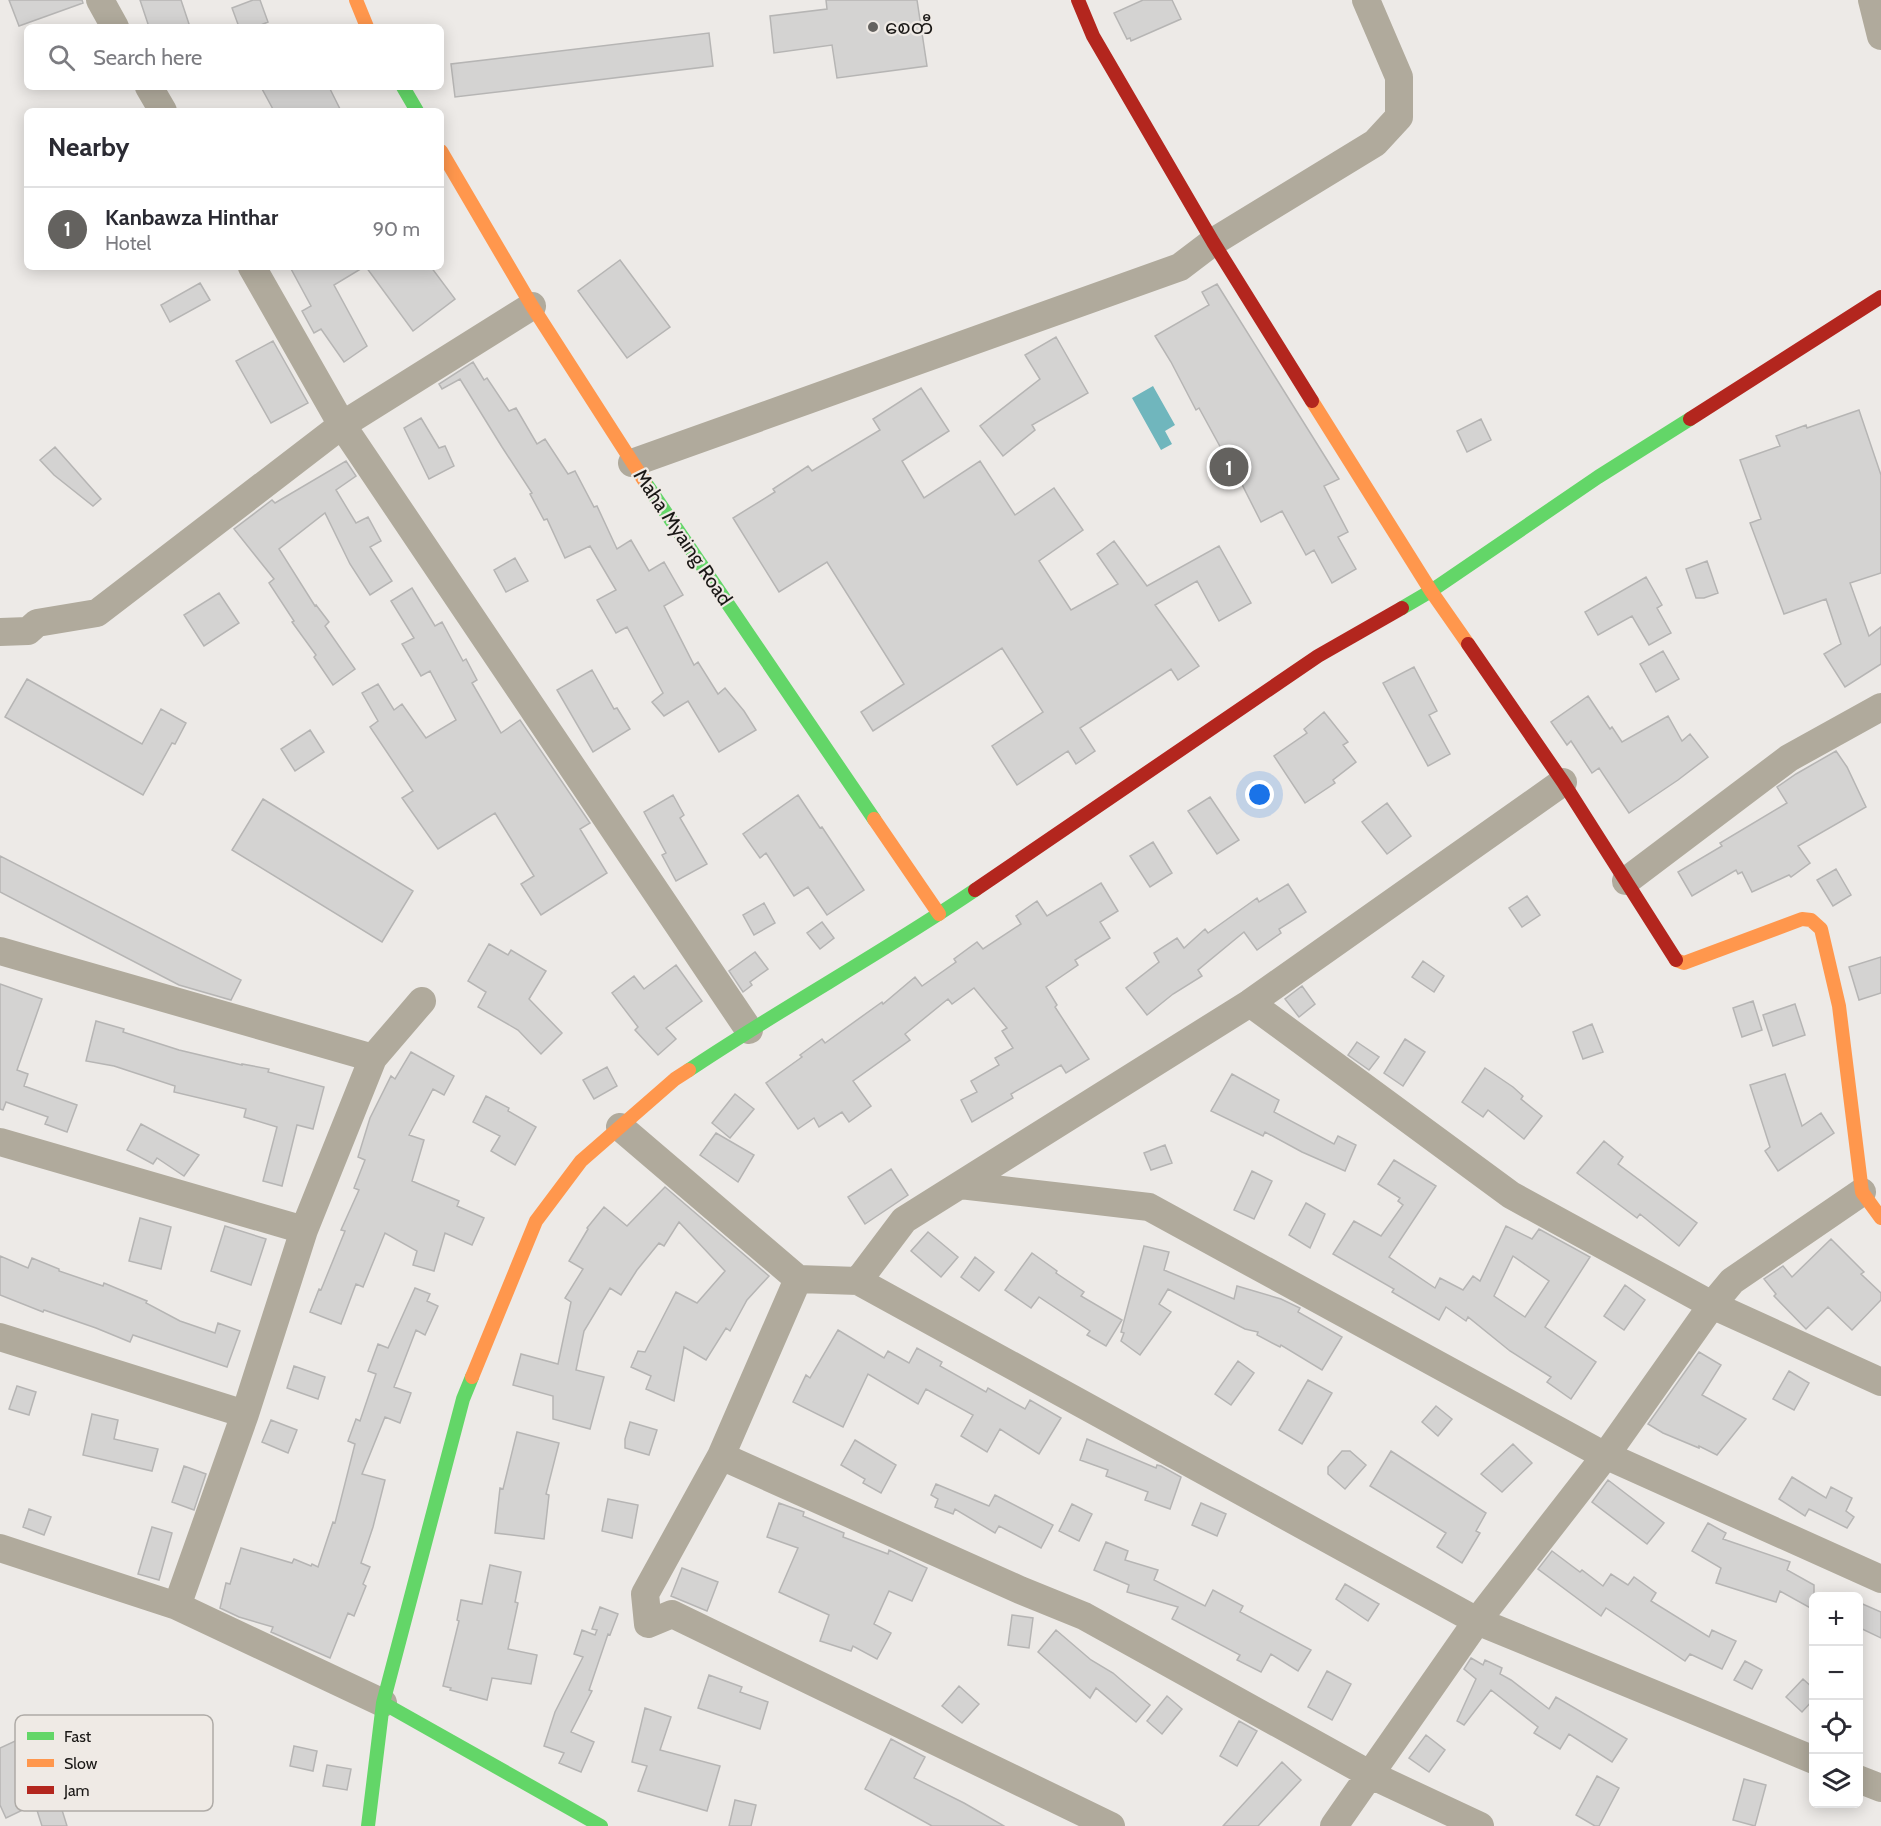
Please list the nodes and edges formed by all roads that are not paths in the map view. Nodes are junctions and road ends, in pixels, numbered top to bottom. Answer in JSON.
{"nodes":[{"id":1,"x":100,"y":0,"type":"edge"},
{"id":2,"x":356,"y":0,"type":"edge"},
{"id":3,"x":1078,"y":0,"type":"edge"},
{"id":4,"x":1366,"y":0,"type":"edge"},
{"id":5,"x":1872,"y":0,"type":"edge"},
{"id":6,"x":113,"y":24,"type":"edge"},
{"id":7,"x":366,"y":24,"type":"edge"},
{"id":8,"x":1881,"y":36,"type":"edge"},
{"id":9,"x":151,"y":90,"type":"edge"},
{"id":10,"x":405,"y":90,"type":"edge"},
{"id":11,"x":161,"y":108,"type":"edge"},
{"id":12,"x":415,"y":108,"type":"edge"},
{"id":13,"x":444,"y":156,"type":"edge"},
{"id":14,"x":1213,"y":242,"type":"junction"},
{"id":15,"x":254,"y":270,"type":"edge"},
{"id":16,"x":1881,"y":297,"type":"edge"},
{"id":17,"x":532,"y":306,"type":"junction"},
{"id":18,"x":342,"y":425,"type":"junction"},
{"id":19,"x":632,"y":463,"type":"junction"},
{"id":20,"x":1431,"y":591,"type":"junction"},
{"id":21,"x":0,"y":632,"type":"edge"},
{"id":22,"x":1881,"y":707,"type":"edge"},
{"id":23,"x":1563,"y":782,"type":"junction"},
{"id":24,"x":1626,"y":881,"type":"junction"},
{"id":25,"x":939,"y":914,"type":"junction"},
{"id":26,"x":0,"y":951,"type":"edge"},
{"id":27,"x":422,"y":1001,"type":"dead end"},
{"id":28,"x":1250,"y":1003,"type":"junction"},
{"id":29,"x":749,"y":1030,"type":"junction"},
{"id":30,"x":373,"y":1058,"type":"junction"},
{"id":31,"x":620,"y":1127,"type":"junction"},
{"id":32,"x":0,"y":1142,"type":"edge"},
{"id":33,"x":960,"y":1185,"type":"junction"},
{"id":34,"x":1862,"y":1192,"type":"junction"},
{"id":35,"x":1881,"y":1218,"type":"edge"},
{"id":36,"x":304,"y":1230,"type":"junction"},
{"id":37,"x":798,"y":1279,"type":"junction"},
{"id":38,"x":858,"y":1281,"type":"junction"},
{"id":39,"x":1712,"y":1305,"type":"junction"},
{"id":40,"x":0,"y":1337,"type":"edge"},
{"id":41,"x":1881,"y":1382,"type":"edge"},
{"id":42,"x":245,"y":1414,"type":"junction"},
{"id":43,"x":1606,"y":1455,"type":"junction"},
{"id":44,"x":721,"y":1456,"type":"junction"},
{"id":45,"x":0,"y":1548,"type":"edge"},
{"id":46,"x":1881,"y":1579,"type":"edge"},
{"id":47,"x":177,"y":1606,"type":"junction"},
{"id":48,"x":1477,"y":1621,"type":"junction"},
{"id":49,"x":383,"y":1703,"type":"junction"},
{"id":50,"x":1809,"y":1758,"type":"edge"},
{"id":51,"x":1371,"y":1774,"type":"junction"},
{"id":52,"x":1863,"y":1781,"type":"edge"},
{"id":53,"x":1881,"y":1788,"type":"edge"},
{"id":54,"x":368,"y":1826,"type":"edge"},
{"id":55,"x":601,"y":1826,"type":"edge"},
{"id":56,"x":1111,"y":1826,"type":"edge"},
{"id":57,"x":1334,"y":1826,"type":"edge"},
{"id":58,"x":1480,"y":1826,"type":"edge"}],
"edges":[{"from":1,"to":6,"type":"street"},
{"from":2,"to":7,"type":"street"},
{"from":3,"to":14,"type":"street"},
{"from":4,"to":14,"type":"street"},
{"from":5,"to":8,"type":"street"},
{"from":9,"to":11,"type":"street"},
{"from":10,"to":12,"type":"street"},
{"from":13,"to":17,"type":"street","name":"Maha Myaing Road"},
{"from":14,"to":19,"type":"street"},
{"from":14,"to":20,"type":"street"},
{"from":15,"to":18,"type":"street"},
{"from":16,"to":20,"type":"street"},
{"from":17,"to":18,"type":"street"},
{"from":17,"to":19,"type":"street","name":"Maha Myaing Road"},
{"from":18,"to":21,"type":"street"},
{"from":18,"to":29,"type":"street"},
{"from":19,"to":25,"type":"street","name":"Maha Myaing Road"},
{"from":20,"to":23,"type":"street"},
{"from":20,"to":25,"type":"street"},
{"from":22,"to":24,"type":"street"},
{"from":23,"to":24,"type":"street"},
{"from":23,"to":28,"type":"street"},
{"from":24,"to":34,"type":"street"},
{"from":25,"to":29,"type":"street"},
{"from":26,"to":30,"type":"street"},
{"from":27,"to":30,"type":"street"},
{"from":28,"to":33,"type":"street"},
{"from":28,"to":39,"type":"street"},
{"from":29,"to":31,"type":"street"},
{"from":30,"to":36,"type":"street"},
{"from":31,"to":37,"type":"street"},
{"from":31,"to":49,"type":"street"},
{"from":32,"to":36,"type":"street"},
{"from":33,"to":38,"type":"street"},
{"from":33,"to":43,"type":"street"},
{"from":34,"to":35,"type":"street"},
{"from":34,"to":39,"type":"street"},
{"from":36,"to":42,"type":"street"},
{"from":37,"to":38,"type":"street"},
{"from":37,"to":44,"type":"street"},
{"from":38,"to":48,"type":"street"},
{"from":39,"to":41,"type":"street"},
{"from":39,"to":43,"type":"street"},
{"from":40,"to":42,"type":"street"},
{"from":42,"to":47,"type":"street"},
{"from":43,"to":46,"type":"street"},
{"from":43,"to":48,"type":"street"},
{"from":44,"to":51,"type":"street"},
{"from":44,"to":56,"type":"street"},
{"from":45,"to":47,"type":"street"},
{"from":47,"to":49,"type":"street"},
{"from":48,"to":50,"type":"street"},
{"from":48,"to":51,"type":"street"},
{"from":49,"to":54,"type":"street"},
{"from":49,"to":55,"type":"street"},
{"from":51,"to":57,"type":"street"},
{"from":51,"to":58,"type":"street"},
{"from":52,"to":53,"type":"street"}]}
